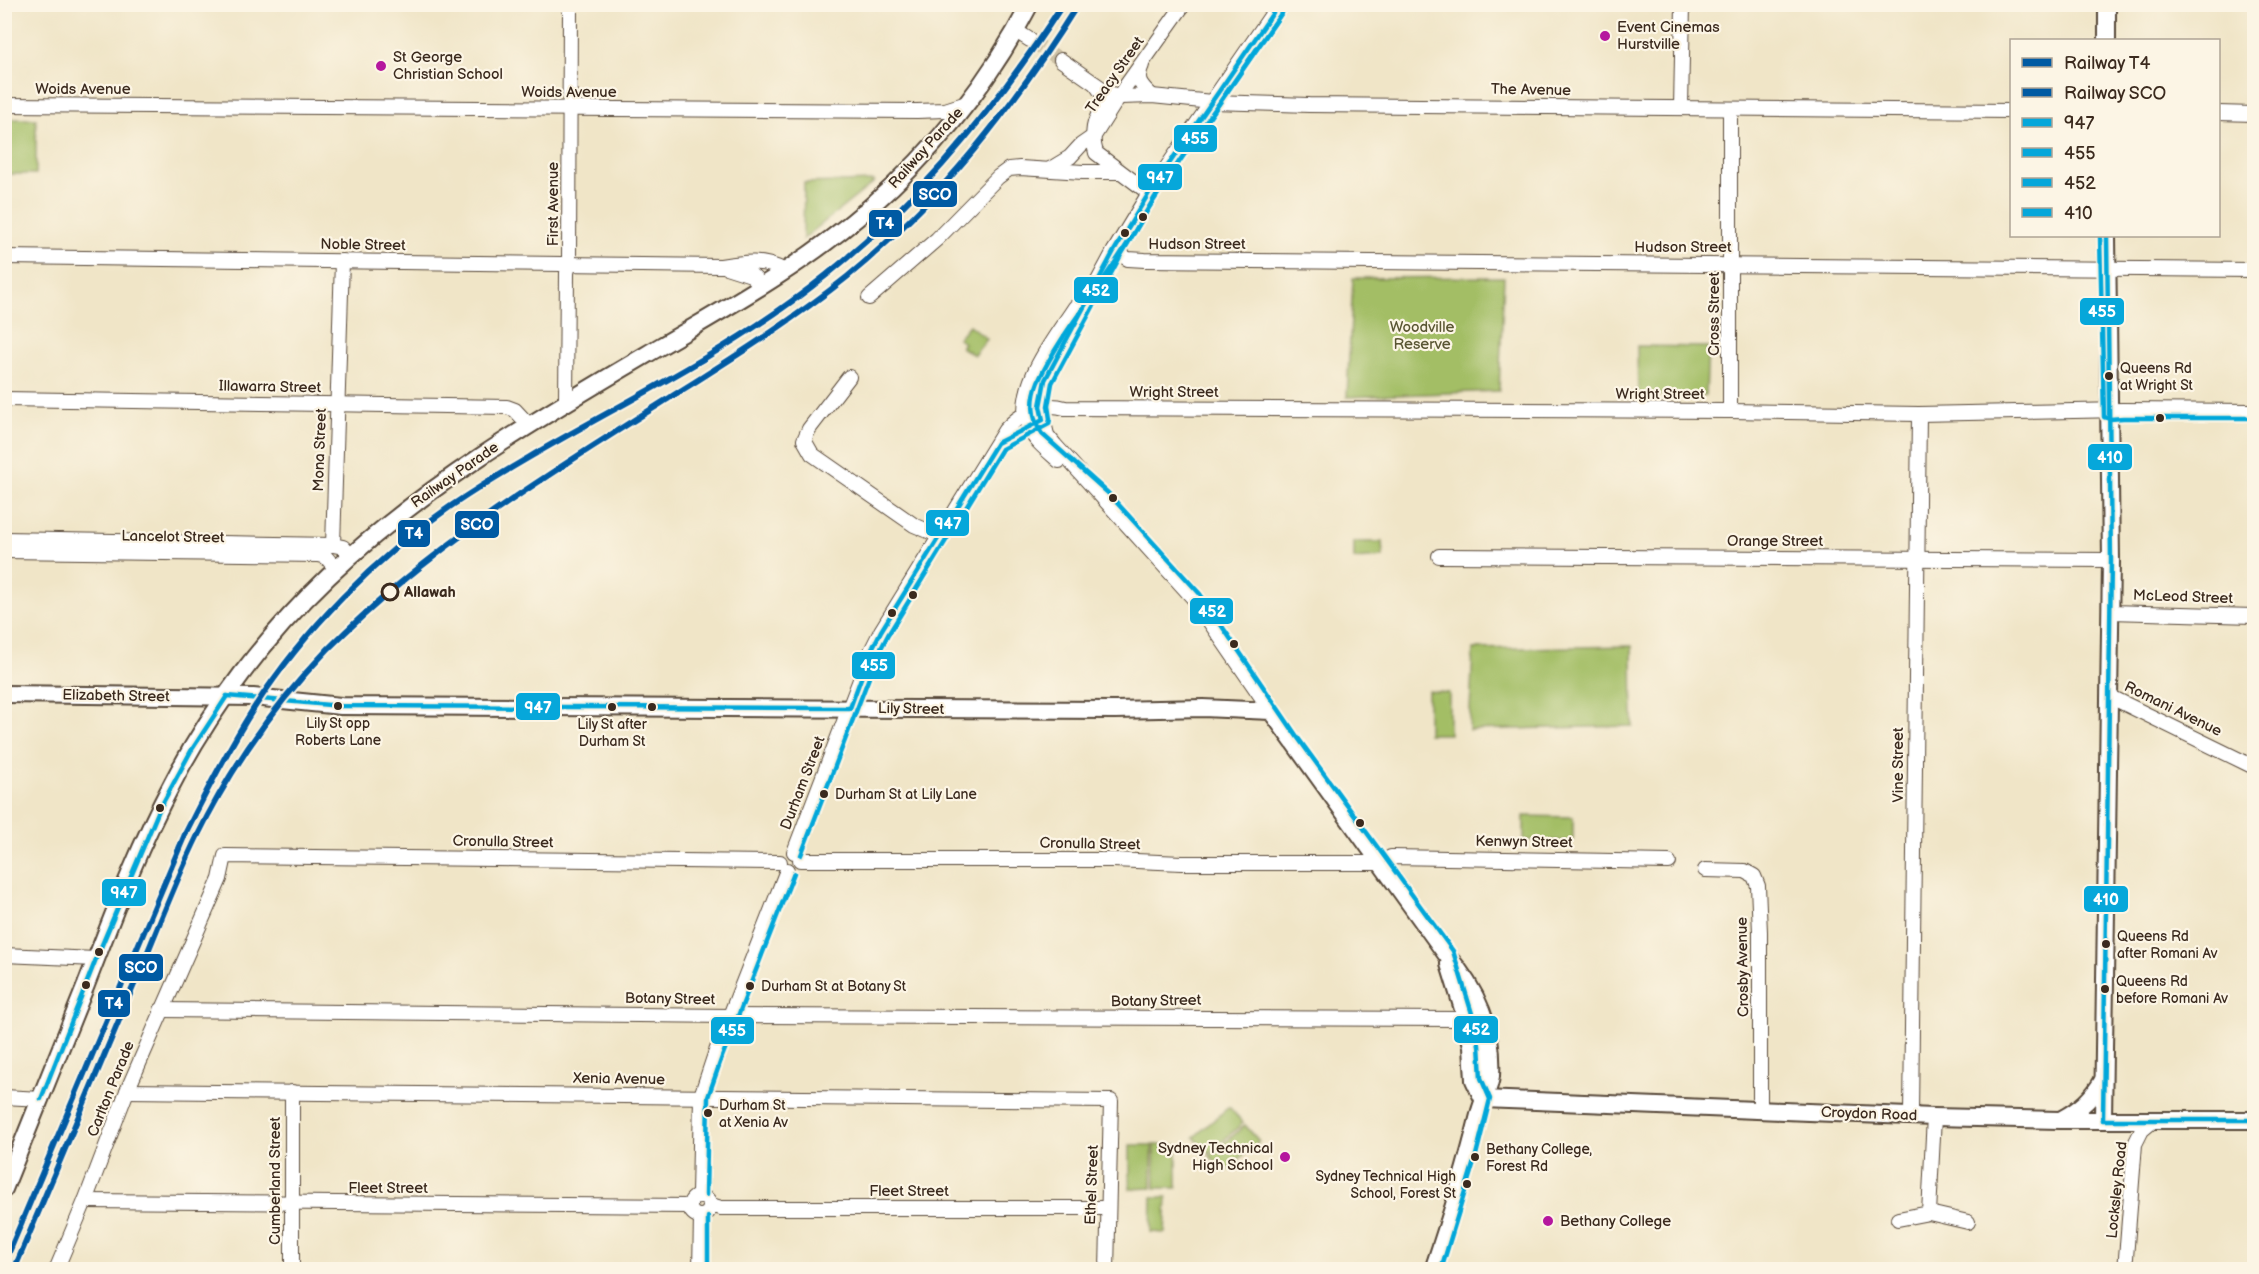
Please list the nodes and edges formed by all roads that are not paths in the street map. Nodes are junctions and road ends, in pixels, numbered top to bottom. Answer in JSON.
{"nodes":[{"id":1,"x":570,"y":4,"type":"edge"},
{"id":2,"x":1030,"y":4,"type":"edge"},
{"id":3,"x":1184,"y":4,"type":"edge"},
{"id":4,"x":1279,"y":4,"type":"edge"},
{"id":5,"x":1683,"y":4,"type":"edge"},
{"id":6,"x":2107,"y":4,"type":"edge"},
{"id":7,"x":2107,"y":39,"type":"edge"},
{"id":8,"x":1061,"y":60,"type":"tunnel mouth"},
{"id":9,"x":1144,"y":62,"type":"junction"},
{"id":10,"x":1093,"y":80,"type":"junction"},
{"id":11,"x":1152,"y":96,"type":"junction"},
{"id":12,"x":1120,"y":97,"type":"junction"},
{"id":13,"x":1212,"y":102,"type":"junction"},
{"id":14,"x":967,"y":104,"type":"junction"},
{"id":15,"x":4,"y":105,"type":"edge"},
{"id":16,"x":569,"y":108,"type":"junction"},
{"id":17,"x":1681,"y":108,"type":"junction"},
{"id":18,"x":1730,"y":109,"type":"junction"},
{"id":19,"x":917,"y":111,"type":"junction"},
{"id":20,"x":2010,"y":111,"type":"edge"},
{"id":21,"x":2220,"y":113,"type":"edge"},
{"id":22,"x":2254,"y":114,"type":"edge"},
{"id":23,"x":946,"y":129,"type":"junction"},
{"id":24,"x":1094,"y":136,"type":"junction"},
{"id":25,"x":1076,"y":151,"type":"junction"},
{"id":26,"x":1050,"y":169,"type":"junction"},
{"id":27,"x":1083,"y":172,"type":"junction"},
{"id":28,"x":1124,"y":174,"type":"junction"},
{"id":29,"x":1149,"y":193,"type":"junction"},
{"id":30,"x":1137,"y":213,"type":"junction"},
{"id":31,"x":2107,"y":237,"type":"edge"},
{"id":32,"x":1114,"y":251,"type":"junction"},
{"id":33,"x":4,"y":257,"type":"edge"},
{"id":34,"x":342,"y":261,"type":"junction"},
{"id":35,"x":569,"y":264,"type":"junction"},
{"id":36,"x":1731,"y":264,"type":"junction"},
{"id":37,"x":721,"y":266,"type":"junction"},
{"id":38,"x":2108,"y":268,"type":"junction"},
{"id":39,"x":2254,"y":270,"type":"edge"},
{"id":40,"x":785,"y":271,"type":"junction"},
{"id":41,"x":763,"y":286,"type":"junction"},
{"id":42,"x":868,"y":298,"type":"dead end"},
{"id":43,"x":849,"y":377,"type":"dead end"},
{"id":44,"x":4,"y":399,"type":"edge"},
{"id":45,"x":566,"y":402,"type":"junction"},
{"id":46,"x":338,"y":405,"type":"junction"},
{"id":47,"x":1730,"y":411,"type":"junction"},
{"id":48,"x":2254,"y":411,"type":"edge"},
{"id":49,"x":1026,"y":412,"type":"junction"},
{"id":50,"x":2110,"y":412,"type":"junction"},
{"id":51,"x":1041,"y":414,"type":"junction"},
{"id":52,"x":1919,"y":414,"type":"junction"},
{"id":53,"x":529,"y":425,"type":"junction"},
{"id":54,"x":1028,"y":427,"type":"junction"},
{"id":55,"x":997,"y":443,"type":"junction"},
{"id":56,"x":1102,"y":498,"type":"junction"},
{"id":57,"x":940,"y":536,"type":"junction"},
{"id":58,"x":4,"y":539,"type":"edge"},
{"id":59,"x":4,"y":551,"type":"edge"},
{"id":60,"x":1439,"y":556,"type":"dead end"},
{"id":61,"x":332,"y":557,"type":"junction"},
{"id":62,"x":1916,"y":558,"type":"junction"},
{"id":63,"x":2111,"y":560,"type":"junction"},
{"id":64,"x":2110,"y":612,"type":"junction"},
{"id":65,"x":2254,"y":616,"type":"edge"},
{"id":66,"x":4,"y":694,"type":"edge"},
{"id":67,"x":227,"y":696,"type":"junction"},
{"id":68,"x":2109,"y":696,"type":"junction"},
{"id":69,"x":850,"y":708,"type":"junction"},
{"id":70,"x":1271,"y":711,"type":"junction"},
{"id":71,"x":2254,"y":767,"type":"edge"},
{"id":72,"x":225,"y":856,"type":"joint"},
{"id":73,"x":797,"y":856,"type":"junction"},
{"id":74,"x":1670,"y":862,"type":"dead end"},
{"id":75,"x":1379,"y":863,"type":"junction"},
{"id":76,"x":783,"y":866,"type":"junction"},
{"id":77,"x":1705,"y":870,"type":"dead end"},
{"id":78,"x":1446,"y":954,"type":"junction"},
{"id":79,"x":4,"y":955,"type":"edge"},
{"id":80,"x":96,"y":959,"type":"junction"},
{"id":81,"x":161,"y":1010,"type":"junction"},
{"id":82,"x":730,"y":1016,"type":"junction"},
{"id":83,"x":1466,"y":1019,"type":"junction"},
{"id":84,"x":2104,"y":1079,"type":"junction"},
{"id":85,"x":127,"y":1091,"type":"junction"},
{"id":86,"x":292,"y":1092,"type":"junction"},
{"id":87,"x":701,"y":1096,"type":"junction"},
{"id":88,"x":4,"y":1097,"type":"edge"},
{"id":89,"x":41,"y":1099,"type":"junction"},
{"id":90,"x":1483,"y":1099,"type":"junction"},
{"id":91,"x":1111,"y":1101,"type":"joint"},
{"id":92,"x":1760,"y":1109,"type":"junction"},
{"id":93,"x":1911,"y":1115,"type":"junction"},
{"id":94,"x":1934,"y":1116,"type":"junction"},
{"id":95,"x":2060,"y":1120,"type":"junction"},
{"id":96,"x":2103,"y":1120,"type":"junction"},
{"id":97,"x":2154,"y":1120,"type":"junction"},
{"id":98,"x":2254,"y":1120,"type":"edge"},
{"id":99,"x":4,"y":1189,"type":"edge"},
{"id":100,"x":85,"y":1201,"type":"junction"},
{"id":101,"x":694,"y":1201,"type":"junction"},
{"id":102,"x":292,"y":1204,"type":"junction"},
{"id":103,"x":711,"y":1205,"type":"junction"},
{"id":104,"x":1107,"y":1208,"type":"junction"},
{"id":105,"x":1929,"y":1213,"type":"junction"},
{"id":106,"x":700,"y":1216,"type":"junction"},
{"id":107,"x":1898,"y":1219,"type":"dead end"},
{"id":108,"x":1968,"y":1222,"type":"dead end"},
{"id":109,"x":56,"y":1269,"type":"edge"},
{"id":110,"x":292,"y":1269,"type":"edge"},
{"id":111,"x":700,"y":1269,"type":"edge"},
{"id":112,"x":1107,"y":1269,"type":"edge"},
{"id":113,"x":1433,"y":1269,"type":"edge"},
{"id":114,"x":2125,"y":1269,"type":"edge"}],
"edges":[{"from":1,"to":16,"type":"street","name":"First Avenue"},
{"from":2,"to":14,"type":"main road","name":"Railway Parade"},
{"from":3,"to":9,"type":"street","name":"Treacy Street"},
{"from":4,"to":13,"type":"street"},
{"from":5,"to":17,"type":"street"},
{"from":6,"to":7,"type":"main road"},
{"from":8,"to":10,"type":"street"},
{"from":9,"to":10,"type":"street"},
{"from":9,"to":11,"type":"street"},
{"from":9,"to":12,"type":"street","name":"Treacy Street"},
{"from":10,"to":12,"type":"street"},
{"from":10,"to":24,"type":"street"},
{"from":11,"to":12,"type":"street","name":"The Avenue"},
{"from":11,"to":13,"type":"street","name":"The Avenue"},
{"from":12,"to":24,"type":"street","name":"Treacy Street"},
{"from":13,"to":17,"type":"street","name":"The Avenue"},
{"from":13,"to":29,"type":"street"},
{"from":14,"to":19,"type":"street","name":"Woids Avenue"},
{"from":14,"to":23,"type":"main road","name":"Railway Parade"},
{"from":15,"to":16,"type":"street","name":"Woids Avenue"},
{"from":16,"to":19,"type":"street","name":"Woids Avenue"},
{"from":16,"to":35,"type":"street","name":"First Avenue"},
{"from":17,"to":18,"type":"street","name":"The Avenue"},
{"from":18,"to":20,"type":"street","name":"The Avenue"},
{"from":18,"to":36,"type":"street","name":"Cross Street"},
{"from":19,"to":23,"type":"street"},
{"from":21,"to":22,"type":"street"},
{"from":23,"to":40,"type":"main road","name":"Railway Parade"},
{"from":24,"to":25,"type":"street","name":"Treacy Street"},
{"from":24,"to":28,"type":"street"},
{"from":25,"to":26,"type":"street","name":"Treacy Street"},
{"from":25,"to":27,"type":"street"},
{"from":26,"to":27,"type":"street"},
{"from":26,"to":42,"type":"street"},
{"from":27,"to":28,"type":"street"},
{"from":28,"to":29,"type":"street"},
{"from":28,"to":30,"type":"street"},
{"from":29,"to":30,"type":"street"},
{"from":30,"to":32,"type":"street"},
{"from":31,"to":38,"type":"main road"},
{"from":32,"to":36,"type":"street","name":"Hudson Street"},
{"from":32,"to":49,"type":"street"},
{"from":32,"to":51,"type":"street"},
{"from":33,"to":34,"type":"street","name":"Noble Street"},
{"from":34,"to":35,"type":"street","name":"Noble Street"},
{"from":34,"to":46,"type":"street","name":"Mona Street"},
{"from":35,"to":37,"type":"street","name":"Noble Street"},
{"from":35,"to":45,"type":"street","name":"First Avenue"},
{"from":36,"to":38,"type":"street","name":"Hudson Street"},
{"from":36,"to":47,"type":"street","name":"Cross Street"},
{"from":37,"to":40,"type":"street","name":"Noble Street"},
{"from":37,"to":41,"type":"street","name":"Noble Street"},
{"from":38,"to":39,"type":"street","name":"Hudson Street"},
{"from":38,"to":50,"type":"main road"},
{"from":40,"to":41,"type":"main road","name":"Railway Parade"},
{"from":41,"to":45,"type":"main road","name":"Railway Parade"},
{"from":43,"to":57,"type":"street"},
{"from":44,"to":46,"type":"street","name":"Illawarra Street"},
{"from":45,"to":53,"type":"main road","name":"Railway Parade"},
{"from":46,"to":53,"type":"street","name":"Illawarra Street"},
{"from":46,"to":61,"type":"street","name":"Mona Street"},
{"from":47,"to":51,"type":"street","name":"Wright Street"},
{"from":47,"to":52,"type":"street","name":"Wright Street"},
{"from":48,"to":50,"type":"street","name":"Wright Street"},
{"from":49,"to":51,"type":"street"},
{"from":49,"to":54,"type":"street"},
{"from":49,"to":55,"type":"street","name":"Durham Street"},
{"from":50,"to":52,"type":"street","name":"Wright Street"},
{"from":50,"to":63,"type":"main road"},
{"from":51,"to":54,"type":"street"},
{"from":51,"to":56,"type":"street"},
{"from":52,"to":62,"type":"street","name":"Vine Street"},
{"from":53,"to":61,"type":"main road","name":"Railway Parade"},
{"from":54,"to":55,"type":"street"},
{"from":54,"to":56,"type":"street"},
{"from":55,"to":57,"type":"street","name":"Durham Street"},
{"from":56,"to":70,"type":"street"},
{"from":57,"to":69,"type":"street","name":"Durham Street"},
{"from":58,"to":61,"type":"street","name":"Lancelot Street"},
{"from":59,"to":61,"type":"street","name":"Lancelot Street"},
{"from":60,"to":62,"type":"street","name":"Orange Street"},
{"from":61,"to":67,"type":"main road","name":"Railway Parade"},
{"from":62,"to":63,"type":"street","name":"Orange Street"},
{"from":62,"to":93,"type":"street","name":"Vine Street"},
{"from":63,"to":64,"type":"main road"},
{"from":64,"to":65,"type":"street","name":"McLeod Street"},
{"from":64,"to":68,"type":"main road"},
{"from":66,"to":67,"type":"main road","name":"Elizabeth Street"},
{"from":67,"to":69,"type":"main road","name":"Lily Street"},
{"from":67,"to":80,"type":"main road","name":"Railway Parade"},
{"from":68,"to":71,"type":"street","name":"Romani Avenue"},
{"from":68,"to":84,"type":"main road"},
{"from":69,"to":70,"type":"main road","name":"Lily Street"},
{"from":69,"to":73,"type":"street","name":"Durham Street"},
{"from":70,"to":75,"type":"main road"},
{"from":72,"to":76,"type":"street","name":"Cronulla Street"},
{"from":72,"to":81,"type":"street","name":"Carlton Parade"},
{"from":73,"to":75,"type":"street","name":"Cronulla Street"},
{"from":73,"to":76,"type":"street"},
{"from":74,"to":75,"type":"street","name":"Kenwyn Street"},
{"from":75,"to":78,"type":"main road"},
{"from":76,"to":82,"type":"street"},
{"from":77,"to":92,"type":"street","name":"Crosby Avenue"},
{"from":78,"to":83,"type":"main road"},
{"from":78,"to":90,"type":"main road"},
{"from":79,"to":80,"type":"street"},
{"from":80,"to":89,"type":"main road","name":"Railway Parade"},
{"from":81,"to":82,"type":"street","name":"Botany Street"},
{"from":81,"to":85,"type":"street","name":"Carlton Parade"},
{"from":82,"to":83,"type":"street","name":"Botany Street"},
{"from":82,"to":87,"type":"street"},
{"from":83,"to":90,"type":"main road"},
{"from":84,"to":95,"type":"main road"},
{"from":84,"to":96,"type":"main road"},
{"from":85,"to":86,"type":"street","name":"Xenia Avenue"},
{"from":85,"to":100,"type":"street","name":"Carlton Parade"},
{"from":86,"to":87,"type":"street","name":"Xenia Avenue"},
{"from":86,"to":102,"type":"street","name":"Cumberland Street"},
{"from":87,"to":91,"type":"street","name":"Xenia Avenue"},
{"from":87,"to":101,"type":"street"},
{"from":88,"to":89,"type":"street"},
{"from":89,"to":99,"type":"main road","name":"Railway Parade"},
{"from":90,"to":92,"type":"main road","name":"Croydon Road"},
{"from":90,"to":113,"type":"main road"},
{"from":91,"to":104,"type":"street","name":"Ethel Street"},
{"from":92,"to":93,"type":"main road","name":"Croydon Road"},
{"from":93,"to":94,"type":"main road","name":"Croydon Road"},
{"from":94,"to":95,"type":"main road","name":"Croydon Road"},
{"from":94,"to":105,"type":"street"},
{"from":95,"to":96,"type":"main road","name":"Croydon Road"},
{"from":96,"to":97,"type":"main road","name":"Croydon Road"},
{"from":97,"to":98,"type":"main road","name":"Croydon Road"},
{"from":97,"to":114,"type":"street","name":"Locksley Road"},
{"from":100,"to":102,"type":"street","name":"Fleet Street"},
{"from":100,"to":109,"type":"street","name":"Carlton Parade"},
{"from":101,"to":102,"type":"street","name":"Fleet Street"},
{"from":101,"to":103,"type":"street"},
{"from":101,"to":106,"type":"street"},
{"from":102,"to":110,"type":"street","name":"Cumberland Street"},
{"from":103,"to":104,"type":"street","name":"Fleet Street"},
{"from":103,"to":106,"type":"street"},
{"from":104,"to":112,"type":"street","name":"Ethel Street"},
{"from":105,"to":107,"type":"street"},
{"from":105,"to":108,"type":"street"},
{"from":106,"to":111,"type":"street"}]}
